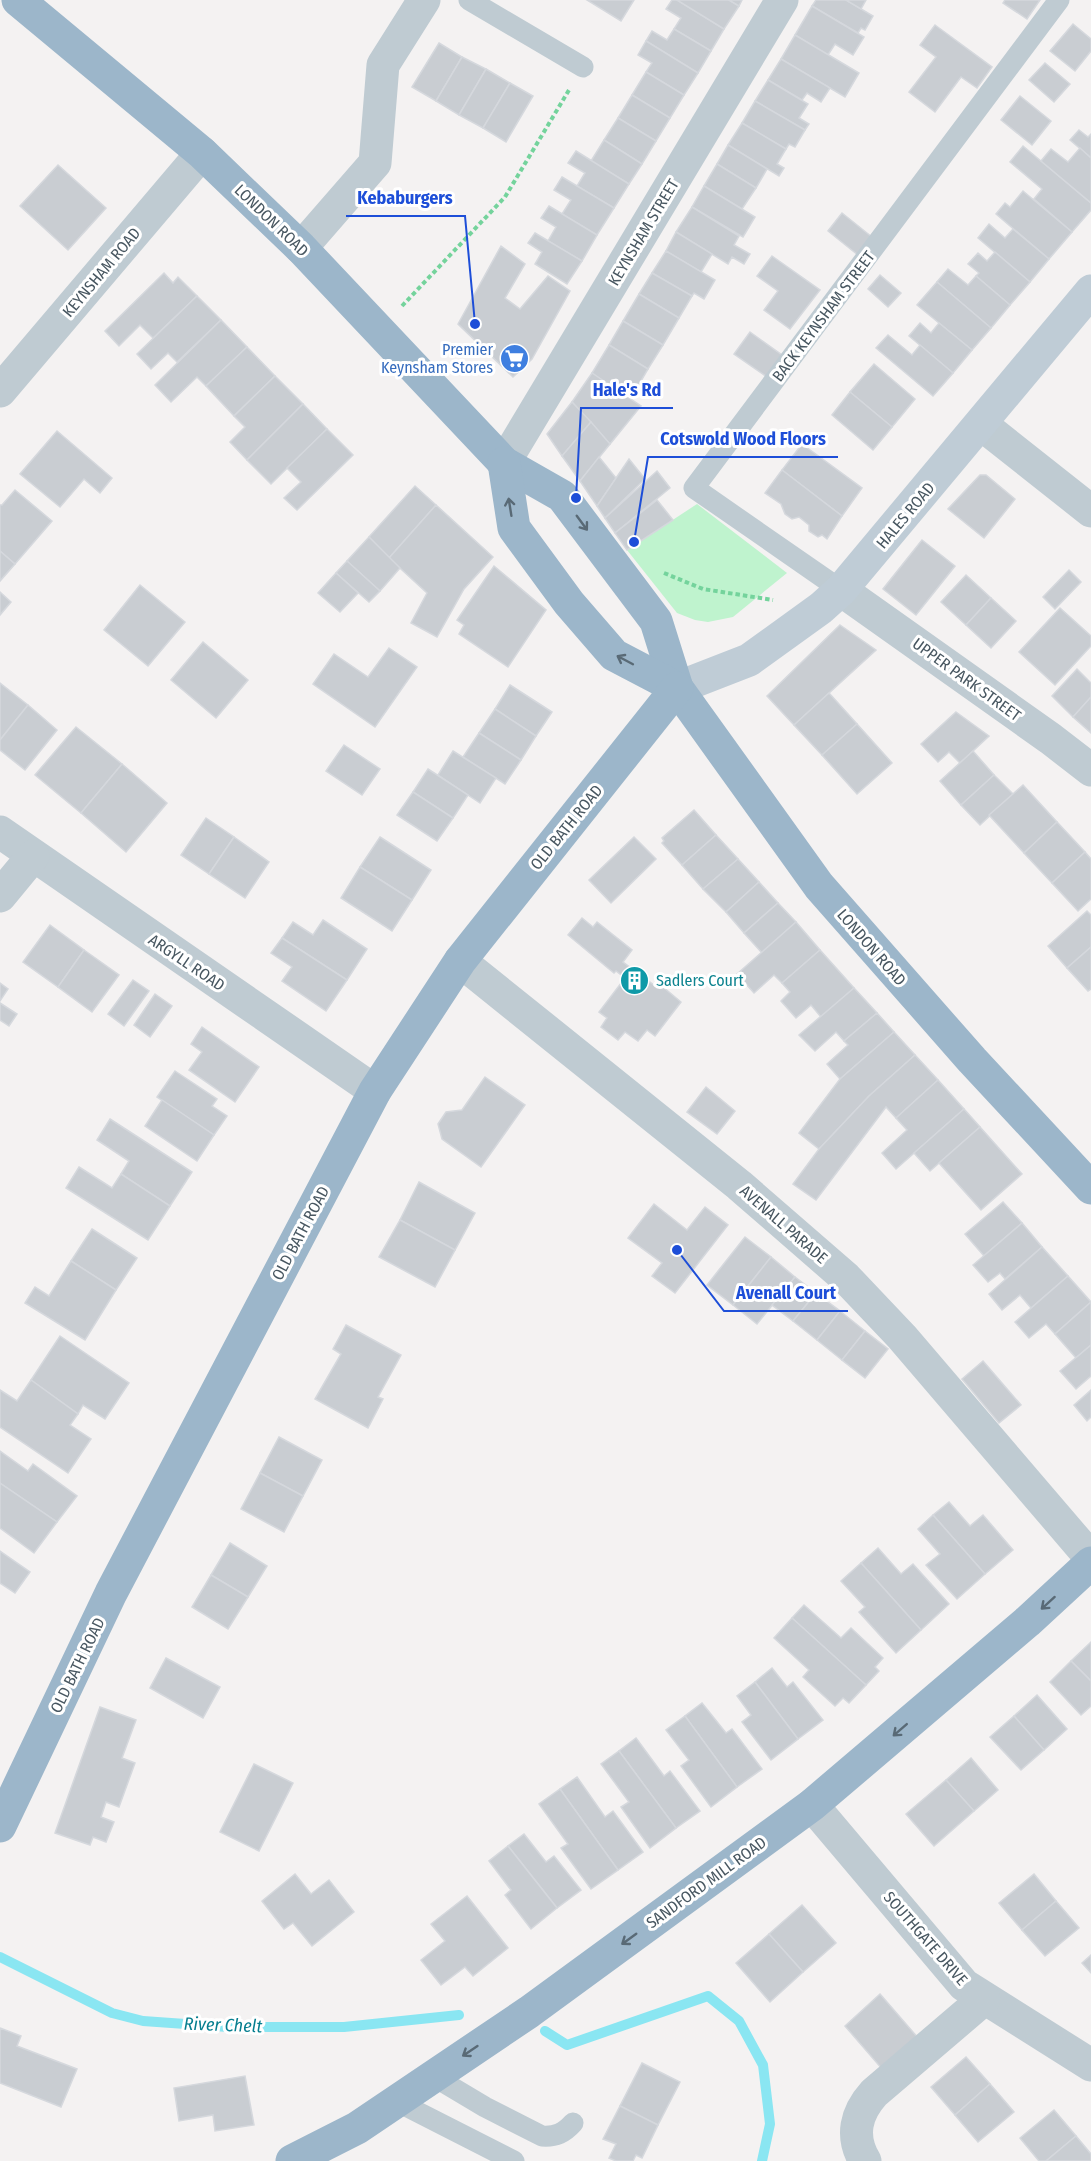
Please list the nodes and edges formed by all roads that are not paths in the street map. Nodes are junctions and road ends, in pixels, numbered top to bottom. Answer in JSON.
{"nodes":[{"id":1,"x":18,"y":0,"type":"edge"},
{"id":2,"x":424,"y":0,"type":"edge"},
{"id":3,"x":469,"y":0,"type":"edge"},
{"id":4,"x":782,"y":0,"type":"edge"},
{"id":5,"x":1059,"y":0,"type":"edge"},
{"id":6,"x":583,"y":67,"type":"road end"},
{"id":7,"x":202,"y":153,"type":"junction"},
{"id":8,"x":301,"y":248,"type":"junction"},
{"id":9,"x":1091,"y":291,"type":"edge"},
{"id":10,"x":0,"y":391,"type":"edge"},
{"id":11,"x":981,"y":424,"type":"junction"},
{"id":12,"x":504,"y":463,"type":"junction"},
{"id":13,"x":1091,"y":511,"type":"edge"},
{"id":14,"x":831,"y":599,"type":"junction"},
{"id":15,"x":677,"y":688,"type":"junction"},
{"id":16,"x":1091,"y":770,"type":"edge"},
{"id":17,"x":0,"y":832,"type":"edge"},
{"id":18,"x":33,"y":856,"type":"junction"},
{"id":19,"x":0,"y":896,"type":"edge"},
{"id":20,"x":460,"y":961,"type":"junction"},
{"id":21,"x":375,"y":1090,"type":"junction"},
{"id":22,"x":1091,"y":1188,"type":"edge"},
{"id":23,"x":1091,"y":1558,"type":"edge"},
{"id":24,"x":1091,"y":1563,"type":"edge"},
{"id":25,"x":812,"y":1805,"type":"junction"},
{"id":26,"x":0,"y":1826,"type":"edge"},
{"id":27,"x":984,"y":1999,"type":"junction"},
{"id":28,"x":1091,"y":2065,"type":"edge"},
{"id":29,"x":433,"y":2076,"type":"junction"},
{"id":30,"x":396,"y":2101,"type":"junction"},
{"id":31,"x":573,"y":2123,"type":"dead end"},
{"id":32,"x":292,"y":2161,"type":"edge"},
{"id":33,"x":514,"y":2161,"type":"edge"},
{"id":34,"x":865,"y":2161,"type":"edge"}],
"edges":[{"from":1,"to":7,"type":"highway","name":"LONDON ROAD"},
{"from":2,"to":8,"type":"street"},
{"from":3,"to":6,"type":"lane"},
{"from":4,"to":12,"type":"street","name":"KEYNSHAM STREET"},
{"from":5,"to":14,"type":"lane","name":"BACK KEYNSHAM STREET"},
{"from":7,"to":8,"type":"highway","name":"LONDON ROAD"},
{"from":7,"to":10,"type":"street","name":"KEYNSHAM ROAD"},
{"from":8,"to":12,"type":"highway","name":"LONDON ROAD"},
{"from":9,"to":11,"type":"main road","name":"HALES ROAD"},
{"from":11,"to":13,"type":"street"},
{"from":11,"to":14,"type":"main road","name":"HALES ROAD"},
{"from":12,"to":15,"type":"highway","name":"LONDON ROAD","one_way":true},
{"from":15,"to":12,"type":"highway","name":"LONDON ROAD","one_way":true},
{"from":14,"to":15,"type":"main road","name":"HALES ROAD"},
{"from":14,"to":16,"type":"street","name":"UPPER PARK STREET"},
{"from":15,"to":20,"type":"highway","name":"OLD BATH ROAD"},
{"from":15,"to":22,"type":"highway","name":"LONDON ROAD"},
{"from":17,"to":18,"type":"street","name":"ARGYLL ROAD"},
{"from":18,"to":19,"type":"street"},
{"from":18,"to":21,"type":"street","name":"ARGYLL ROAD"},
{"from":20,"to":21,"type":"highway","name":"OLD BATH ROAD"},
{"from":20,"to":23,"type":"street","name":"AVENALL PARADE"},
{"from":21,"to":26,"type":"highway","name":"OLD BATH ROAD"},
{"from":24,"to":25,"type":"highway","name":"SANDFORD MILL ROAD","one_way":true},
{"from":25,"to":27,"type":"street","name":"SOUTHGATE DRIVE"},
{"from":25,"to":29,"type":"highway","name":"SANDFORD MILL ROAD","one_way":true},
{"from":27,"to":28,"type":"street","name":"SOUTHGATE DRIVE"},
{"from":27,"to":34,"type":"street"},
{"from":29,"to":30,"type":"highway","name":"SANDFORD MILL ROAD"},
{"from":29,"to":31,"type":"lane"},
{"from":30,"to":32,"type":"highway","name":"SANDFORD MILL ROAD"},
{"from":30,"to":33,"type":"lane"}]}
